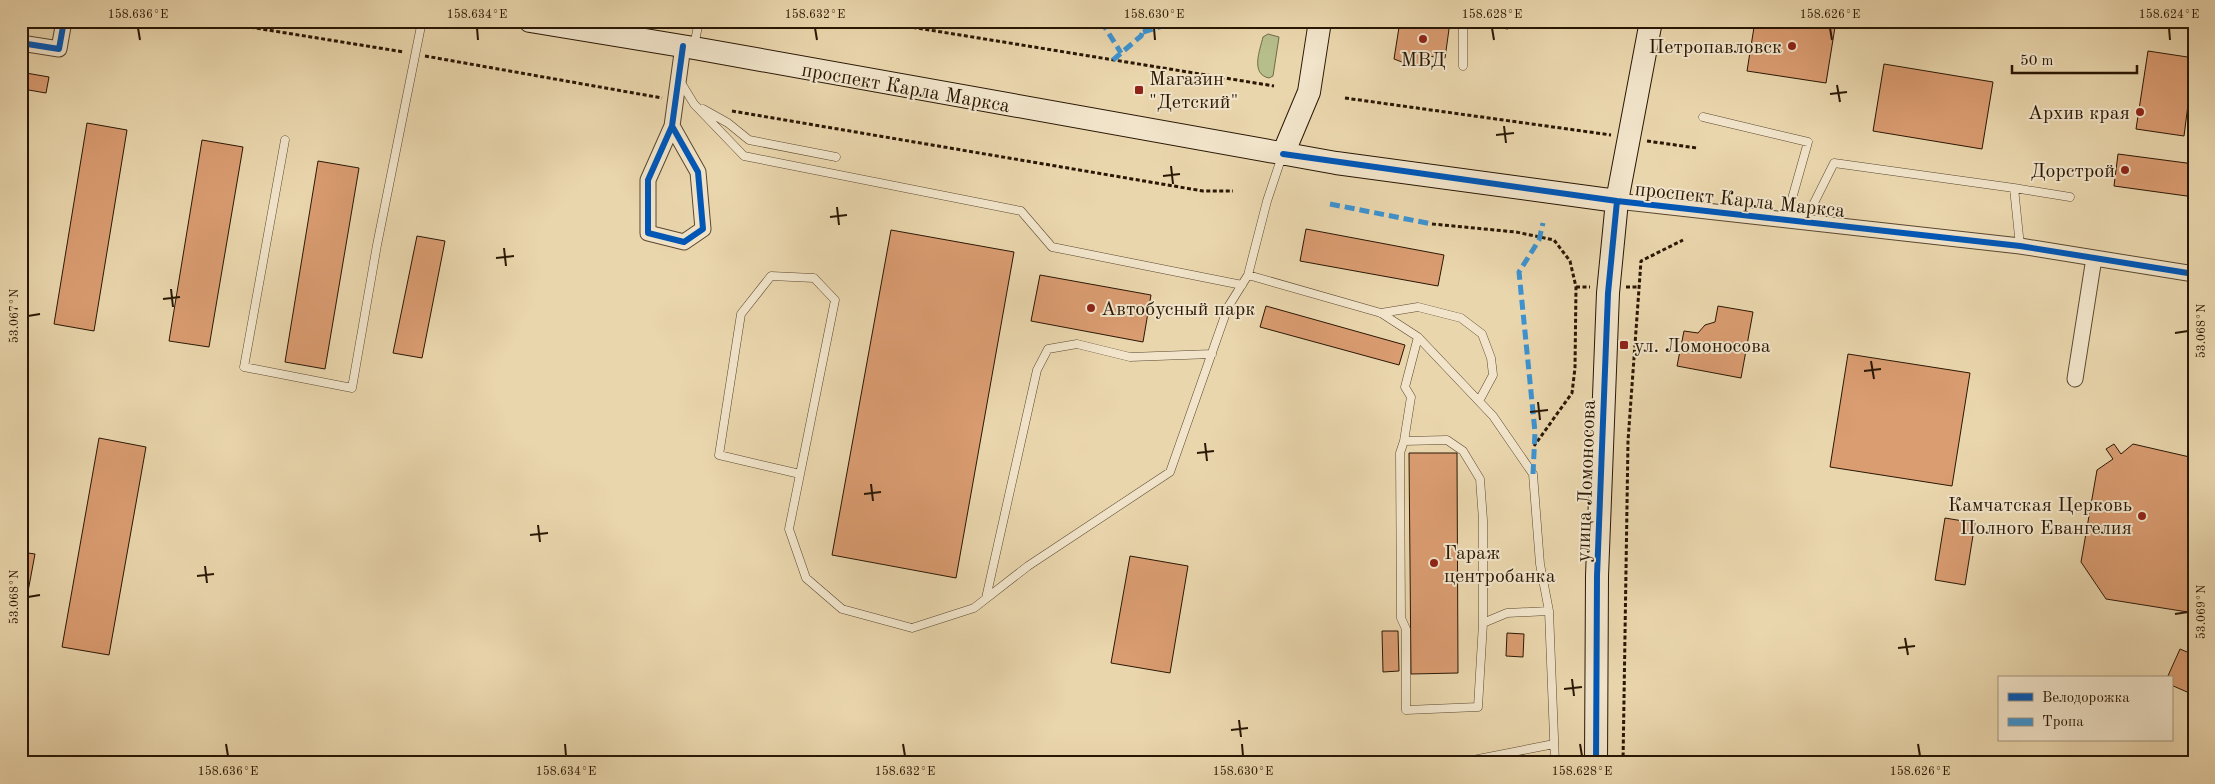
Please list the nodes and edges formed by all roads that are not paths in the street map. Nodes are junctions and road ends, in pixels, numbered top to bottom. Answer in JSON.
{"nodes":[{"id":1,"x":64,"y":21,"type":"edge"},
{"id":2,"x":422,"y":21,"type":"edge"},
{"id":3,"x":530,"y":21,"type":"edge"},
{"id":4,"x":699,"y":21,"type":"edge"},
{"id":5,"x":1320,"y":21,"type":"edge"},
{"id":6,"x":1463,"y":21,"type":"edge"},
{"id":7,"x":1651,"y":21,"type":"edge"},
{"id":8,"x":2112,"y":21,"type":"edge"},
{"id":9,"x":2132,"y":21,"type":"edge"},
{"id":10,"x":21,"y":43,"type":"edge"},
{"id":11,"x":688,"y":47,"type":"junction"},
{"id":12,"x":1463,"y":66,"type":"dead end"},
{"id":13,"x":678,"y":80,"type":"junction"},
{"id":14,"x":694,"y":104,"type":"junction"},
{"id":15,"x":1703,"y":117,"type":"dead end"},
{"id":16,"x":672,"y":126,"type":"junction"},
{"id":17,"x":285,"y":140,"type":"dead end"},
{"id":18,"x":1283,"y":154,"type":"junction"},
{"id":19,"x":836,"y":156,"type":"dead end"},
{"id":20,"x":2014,"y":188,"type":"junction"},
{"id":21,"x":2070,"y":196,"type":"dead end"},
{"id":22,"x":1617,"y":201,"type":"junction"},
{"id":23,"x":1786,"y":220,"type":"junction"},
{"id":24,"x":1804,"y":223,"type":"junction"},
{"id":25,"x":2020,"y":246,"type":"junction"},
{"id":26,"x":2094,"y":258,"type":"junction"},
{"id":27,"x":2194,"y":274,"type":"edge"},
{"id":28,"x":1248,"y":275,"type":"junction"},
{"id":29,"x":1242,"y":285,"type":"junction"},
{"id":30,"x":1381,"y":313,"type":"junction"},
{"id":31,"x":1418,"y":337,"type":"junction"},
{"id":32,"x":1212,"y":354,"type":"junction"},
{"id":33,"x":2076,"y":379,"type":"dead end"},
{"id":34,"x":1479,"y":401,"type":"junction"},
{"id":35,"x":1404,"y":441,"type":"junction"},
{"id":36,"x":800,"y":474,"type":"junction"},
{"id":37,"x":986,"y":598,"type":"junction"},
{"id":38,"x":1549,"y":611,"type":"junction"},
{"id":39,"x":1483,"y":623,"type":"junction"},
{"id":40,"x":1554,"y":744,"type":"junction"},
{"id":41,"x":1458,"y":763,"type":"edge"},
{"id":42,"x":1555,"y":763,"type":"edge"},
{"id":43,"x":1596,"y":763,"type":"edge"}],
"edges":[{"from":1,"to":10,"type":"street"},
{"from":2,"to":17,"type":"lane"},
{"from":3,"to":11,"type":"main road","name":"проспект Карла Маркса"},
{"from":4,"to":11,"type":"lane"},
{"from":5,"to":18,"type":"main road"},
{"from":6,"to":12,"type":"lane"},
{"from":7,"to":22,"type":"main road","name":"улица Ломоносова"},
{"from":8,"to":9,"type":"lane"},
{"from":11,"to":13,"type":"street"},
{"from":11,"to":18,"type":"main road","name":"проспект Карла Маркса"},
{"from":13,"to":14,"type":"lane"},
{"from":13,"to":16,"type":"street"},
{"from":14,"to":19,"type":"lane"},
{"from":14,"to":29,"type":"lane"},
{"from":15,"to":23,"type":"lane"},
{"from":16,"to":16,"type":"street"},
{"from":18,"to":22,"type":"main road","name":"проспект Карла Маркса"},
{"from":18,"to":28,"type":"lane"},
{"from":20,"to":21,"type":"lane"},
{"from":20,"to":24,"type":"lane"},
{"from":20,"to":25,"type":"lane"},
{"from":22,"to":23,"type":"street","name":"проспект Карла Маркса"},
{"from":22,"to":43,"type":"main road","name":"улица Ломоносова"},
{"from":23,"to":24,"type":"street","name":"проспект Карла Маркса"},
{"from":24,"to":25,"type":"street","name":"проспект Карла Маркса"},
{"from":25,"to":26,"type":"street","name":"проспект Карла Маркса"},
{"from":26,"to":27,"type":"street","name":"проспект Карла Маркса"},
{"from":26,"to":33,"type":"street"},
{"from":28,"to":29,"type":"lane"},
{"from":28,"to":30,"type":"lane"},
{"from":29,"to":32,"type":"lane"},
{"from":30,"to":31,"type":"lane"},
{"from":30,"to":34,"type":"lane"},
{"from":31,"to":34,"type":"lane"},
{"from":31,"to":35,"type":"lane"},
{"from":32,"to":37,"type":"lane"},
{"from":32,"to":37,"type":"lane"},
{"from":34,"to":38,"type":"lane"},
{"from":35,"to":39,"type":"lane"},
{"from":35,"to":39,"type":"lane"},
{"from":36,"to":36,"type":"lane"},
{"from":36,"to":37,"type":"lane"},
{"from":38,"to":39,"type":"lane"},
{"from":38,"to":40,"type":"lane"},
{"from":40,"to":41,"type":"lane"},
{"from":40,"to":42,"type":"lane"}]}
